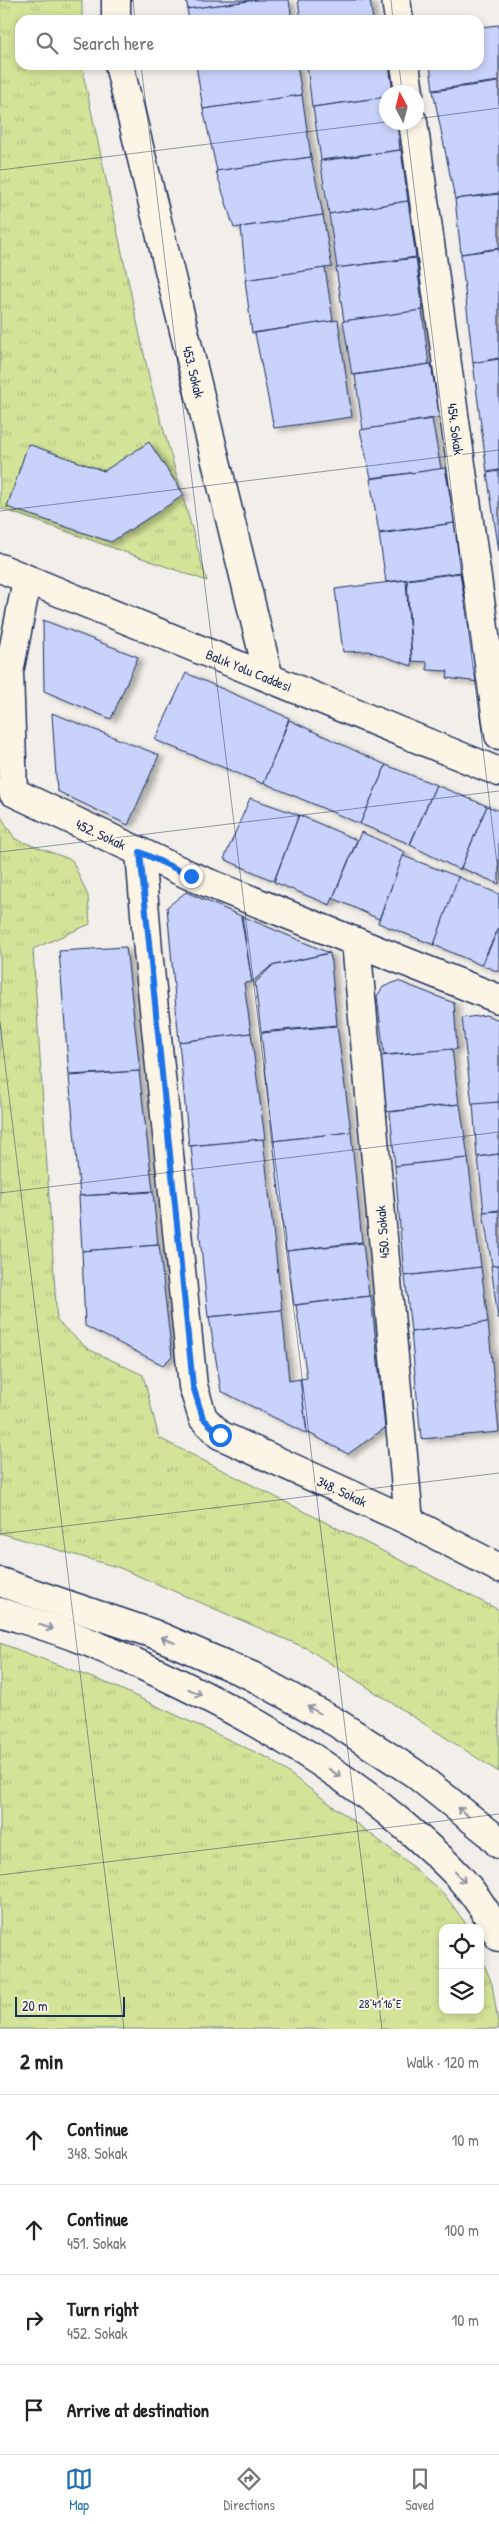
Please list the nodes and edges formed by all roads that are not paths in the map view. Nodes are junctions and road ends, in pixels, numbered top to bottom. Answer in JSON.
{"nodes":[{"id":1,"x":116,"y":0,"type":"edge"},
{"id":2,"x":396,"y":0,"type":"edge"},
{"id":3,"x":116,"y":15,"type":"edge"},
{"id":4,"x":398,"y":15,"type":"edge"},
{"id":5,"x":121,"y":70,"type":"edge"},
{"id":6,"x":406,"y":70,"type":"edge"},
{"id":7,"x":408,"y":85,"type":"edge"},
{"id":8,"x":414,"y":130,"type":"edge"},
{"id":9,"x":0,"y":568,"type":"edge"},
{"id":10,"x":27,"y":580,"type":"junction"},
{"id":11,"x":269,"y":678,"type":"junction"},
{"id":12,"x":499,"y":735,"type":"edge"},
{"id":13,"x":499,"y":772,"type":"edge"},
{"id":14,"x":140,"y":852,"type":"junction"},
{"id":15,"x":356,"y":942,"type":"junction"},
{"id":16,"x":499,"y":999,"type":"edge"},
{"id":17,"x":409,"y":1521,"type":"junction"},
{"id":18,"x":499,"y":1568,"type":"edge"},
{"id":19,"x":0,"y":1582,"type":"edge"},
{"id":20,"x":0,"y":1612,"type":"edge"},
{"id":21,"x":499,"y":1844,"type":"edge"},
{"id":22,"x":499,"y":1938,"type":"edge"}],
"edges":[{"from":1,"to":3,"type":"main road"},
{"from":2,"to":4,"type":"main road"},
{"from":5,"to":11,"type":"main road","name":"453. Sokak"},
{"from":6,"to":7,"type":"main road"},
{"from":8,"to":12,"type":"main road","name":"454. Sokak"},
{"from":9,"to":10,"type":"main road","name":"Balık Yolu Caddesi"},
{"from":10,"to":11,"type":"main road","name":"Balık Yolu Caddesi"},
{"from":10,"to":14,"type":"main road","name":"452. Sokak"},
{"from":11,"to":13,"type":"main road","name":"Balık Yolu Caddesi"},
{"from":14,"to":15,"type":"main road","name":"452. Sokak"},
{"from":14,"to":17,"type":"main road","name":"348. Sokak"},
{"from":15,"to":16,"type":"main road","name":"452. Sokak"},
{"from":15,"to":17,"type":"main road","name":"450. Sokak"},
{"from":17,"to":18,"type":"main road","name":"348. Sokak"},
{"from":21,"to":19,"type":"main road","one_way":true},
{"from":20,"to":22,"type":"main road","one_way":true}]}
